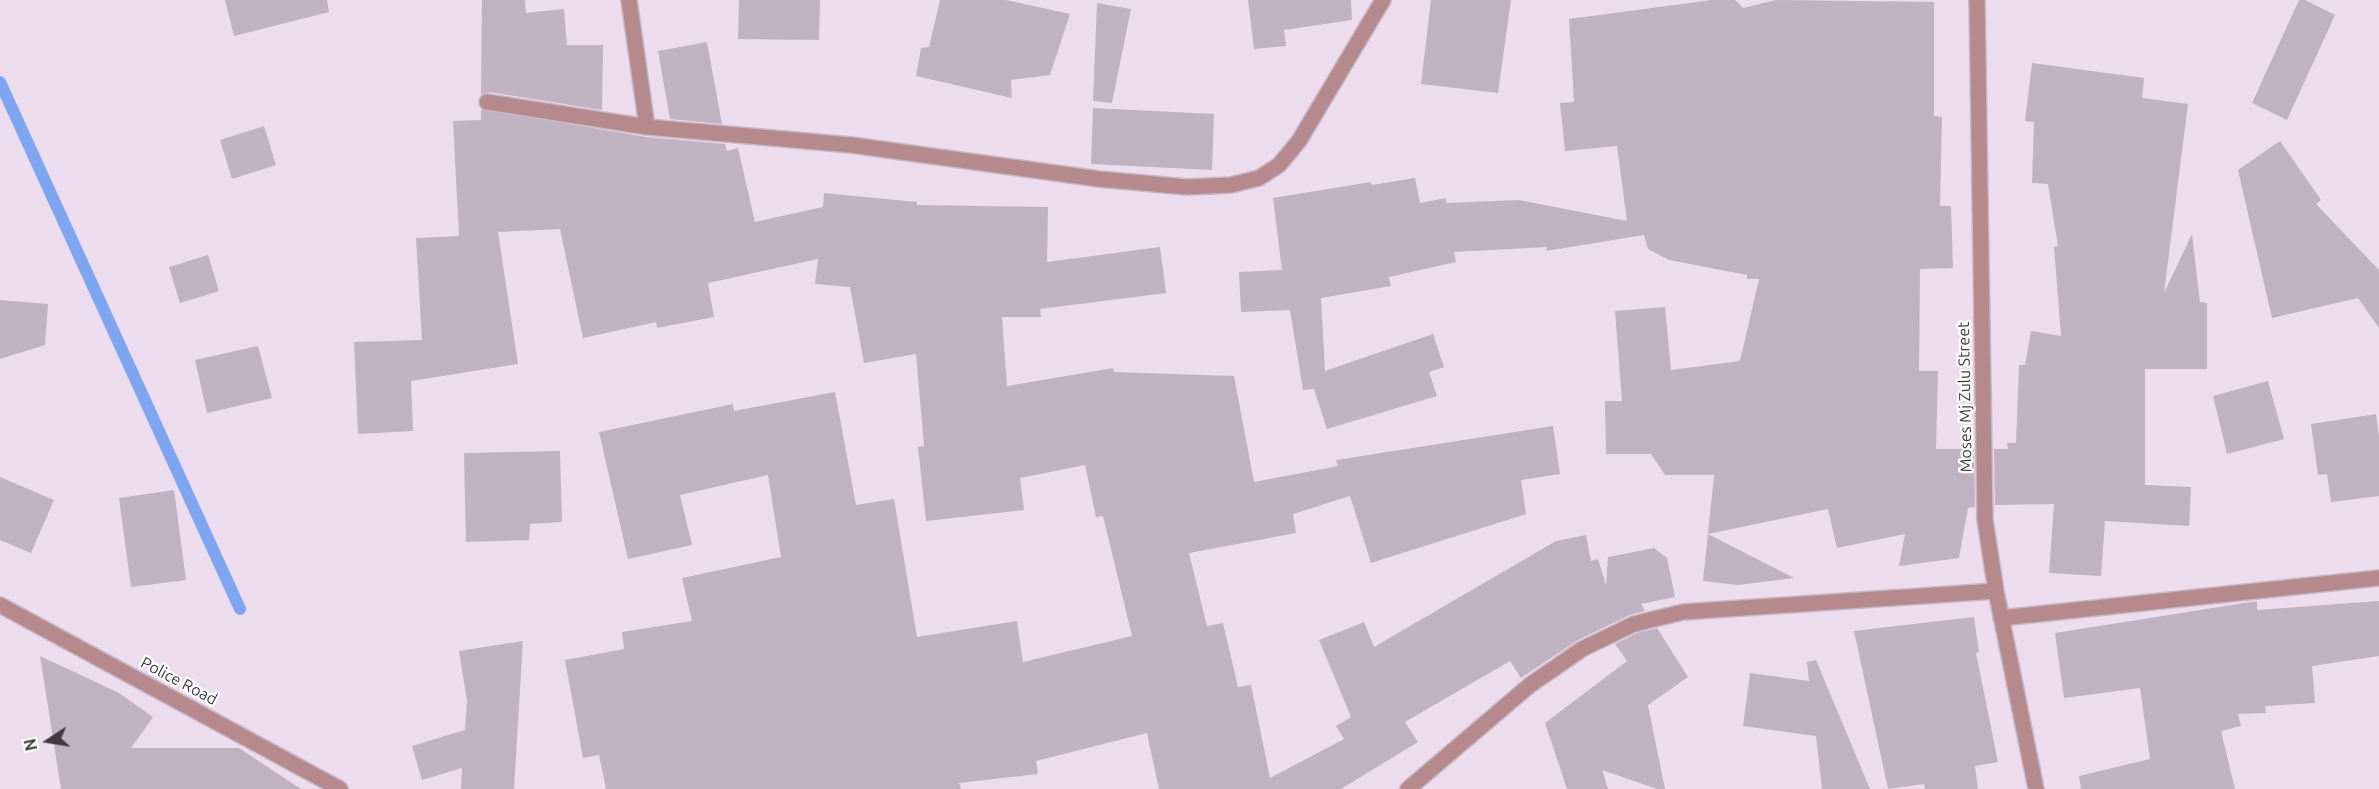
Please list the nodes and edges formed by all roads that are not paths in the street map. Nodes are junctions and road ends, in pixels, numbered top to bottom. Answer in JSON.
{"nodes":[{"id":1,"x":629,"y":0,"type":"edge"},
{"id":2,"x":1383,"y":0,"type":"edge"},
{"id":3,"x":1977,"y":0,"type":"edge"},
{"id":4,"x":487,"y":102,"type":"dead end"},
{"id":5,"x":647,"y":127,"type":"junction"},
{"id":6,"x":2379,"y":578,"type":"edge"},
{"id":7,"x":1996,"y":591,"type":"junction"},
{"id":8,"x":0,"y":606,"type":"edge"},
{"id":9,"x":2001,"y":618,"type":"junction"},
{"id":10,"x":340,"y":789,"type":"edge"},
{"id":11,"x":1408,"y":789,"type":"edge"},
{"id":12,"x":2036,"y":789,"type":"edge"}],
"edges":[{"from":1,"to":5,"type":"street"},
{"from":2,"to":5,"type":"street"},
{"from":3,"to":7,"type":"street","name":"Moses Mj Zulu Street"},
{"from":4,"to":5,"type":"street"},
{"from":6,"to":9,"type":"street"},
{"from":7,"to":9,"type":"street","name":"Moses Mj Zulu Street"},
{"from":7,"to":11,"type":"street"},
{"from":8,"to":10,"type":"street","name":"Police Road"},
{"from":9,"to":12,"type":"street","name":"Moses Mj Zulu Street"}]}
